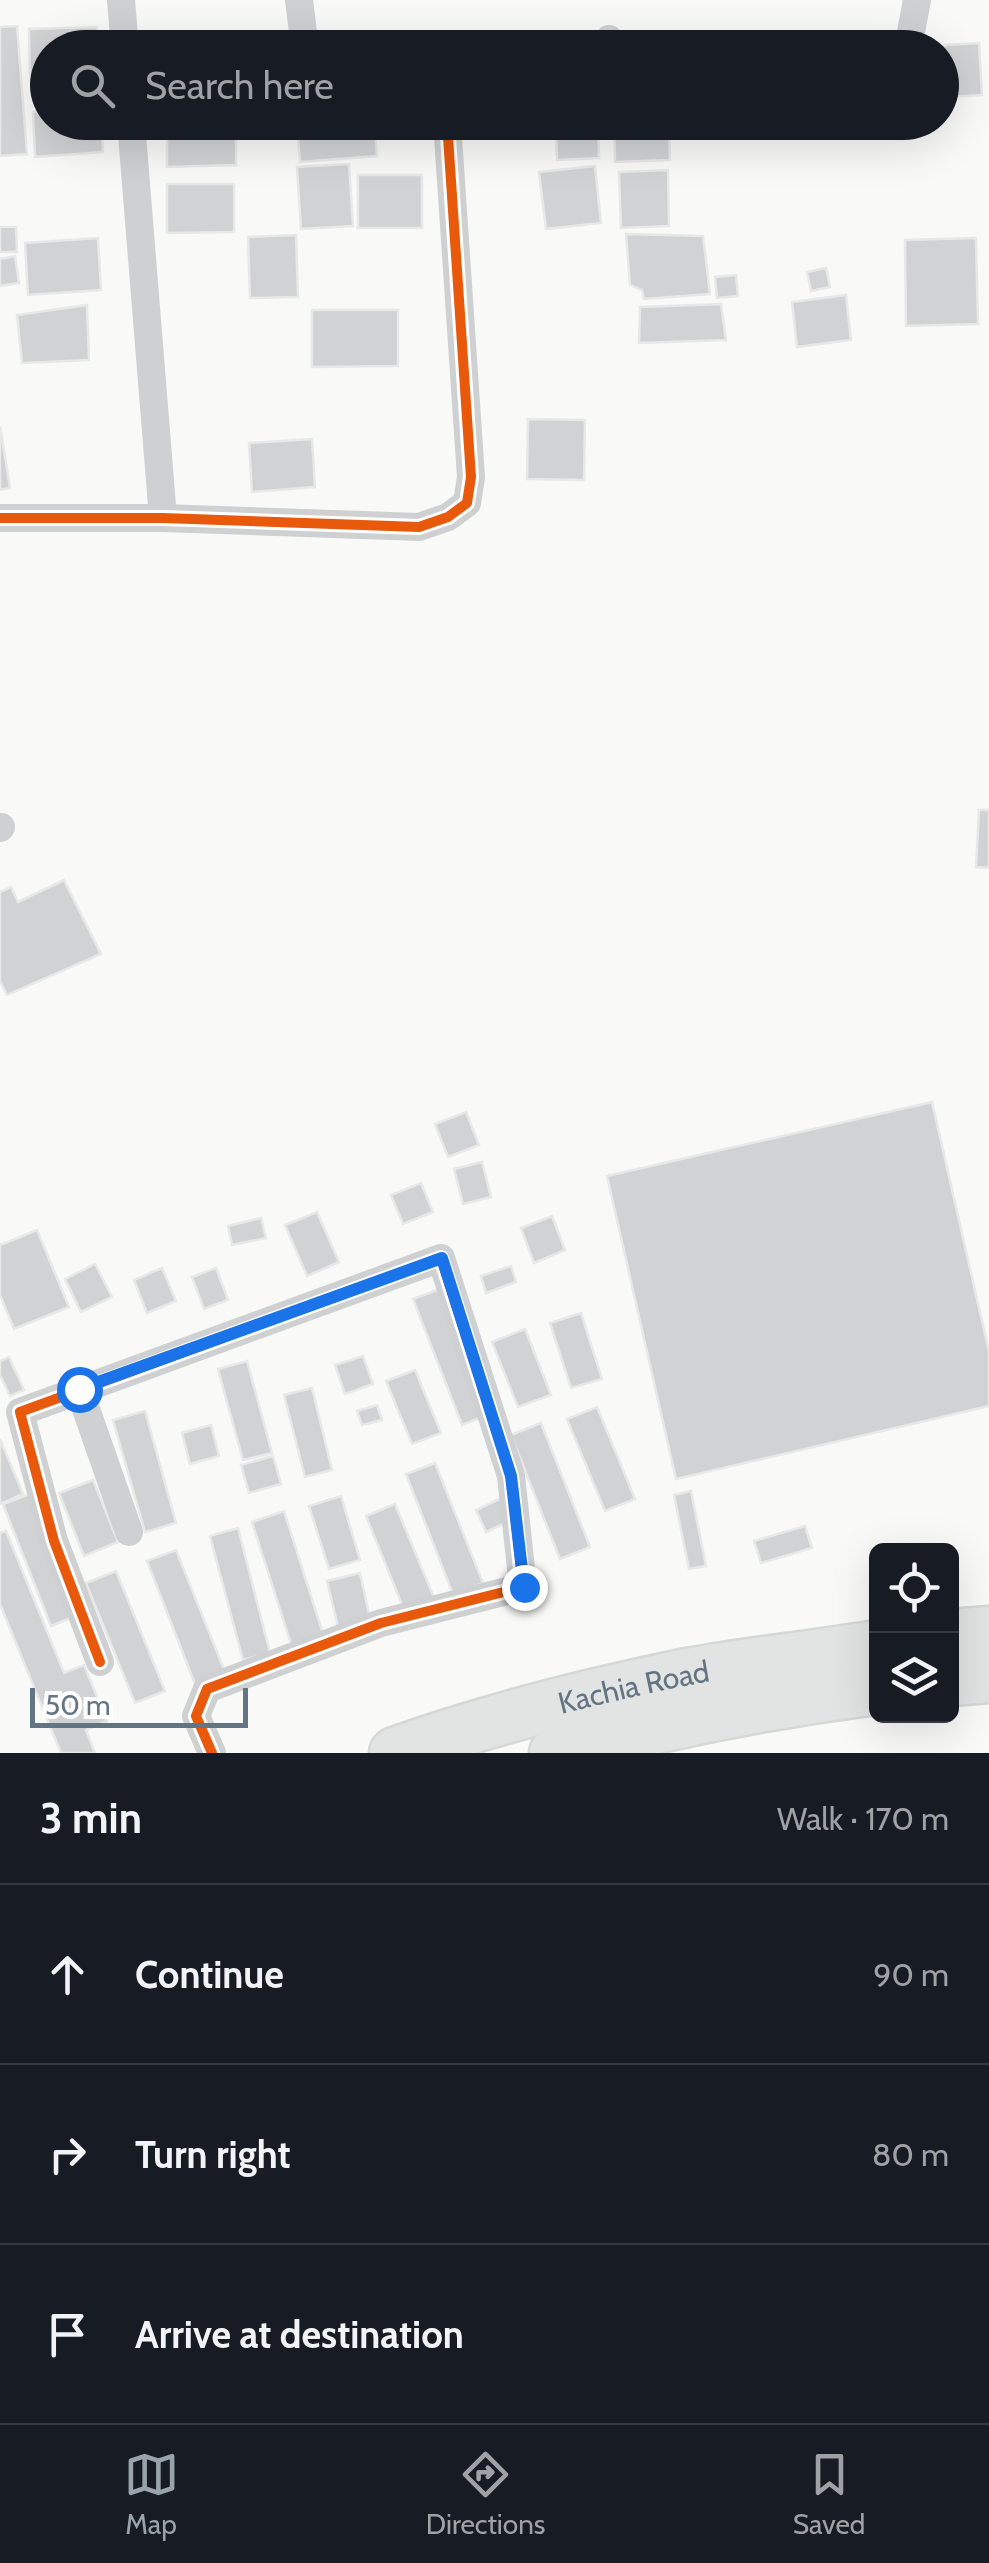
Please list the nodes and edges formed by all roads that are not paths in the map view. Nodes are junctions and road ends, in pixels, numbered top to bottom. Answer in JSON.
{"nodes":[{"id":1,"x":121,"y":0,"type":"edge"},
{"id":2,"x":299,"y":0,"type":"edge"},
{"id":3,"x":917,"y":0,"type":"edge"},
{"id":4,"x":124,"y":30,"type":"edge"},
{"id":5,"x":303,"y":30,"type":"edge"},
{"id":6,"x":911,"y":30,"type":"edge"},
{"id":7,"x":132,"y":140,"type":"edge"},
{"id":8,"x":448,"y":140,"type":"edge"},
{"id":9,"x":0,"y":518,"type":"edge"},
{"id":10,"x":163,"y":518,"type":"junction"},
{"id":11,"x":79,"y":1389,"type":"junction"},
{"id":12,"x":128,"y":1532,"type":"dead end"},
{"id":13,"x":989,"y":1632,"type":"edge"},
{"id":14,"x":959,"y":1634,"type":"edge"},
{"id":15,"x":869,"y":1647,"type":"edge"},
{"id":16,"x":100,"y":1662,"type":"dead end"},
{"id":17,"x":989,"y":1676,"type":"edge"},
{"id":18,"x":959,"y":1679,"type":"edge"},
{"id":19,"x":869,"y":1690,"type":"edge"},
{"id":20,"x":212,"y":1753,"type":"edge"},
{"id":21,"x":395,"y":1753,"type":"edge"},
{"id":22,"x":555,"y":1753,"type":"edge"}],
"edges":[{"from":1,"to":4,"type":"street"},
{"from":2,"to":5,"type":"street"},
{"from":3,"to":6,"type":"street"},
{"from":7,"to":10,"type":"street"},
{"from":8,"to":10,"type":"street"},
{"from":9,"to":10,"type":"street"},
{"from":11,"to":12,"type":"street"},
{"from":11,"to":16,"type":"street"},
{"from":11,"to":20,"type":"street"},
{"from":13,"to":14,"type":"highway"},
{"from":15,"to":21,"type":"highway","name":"Kachia Road"},
{"from":17,"to":18,"type":"highway"},
{"from":19,"to":22,"type":"highway","name":"Kachia Road"}]}
